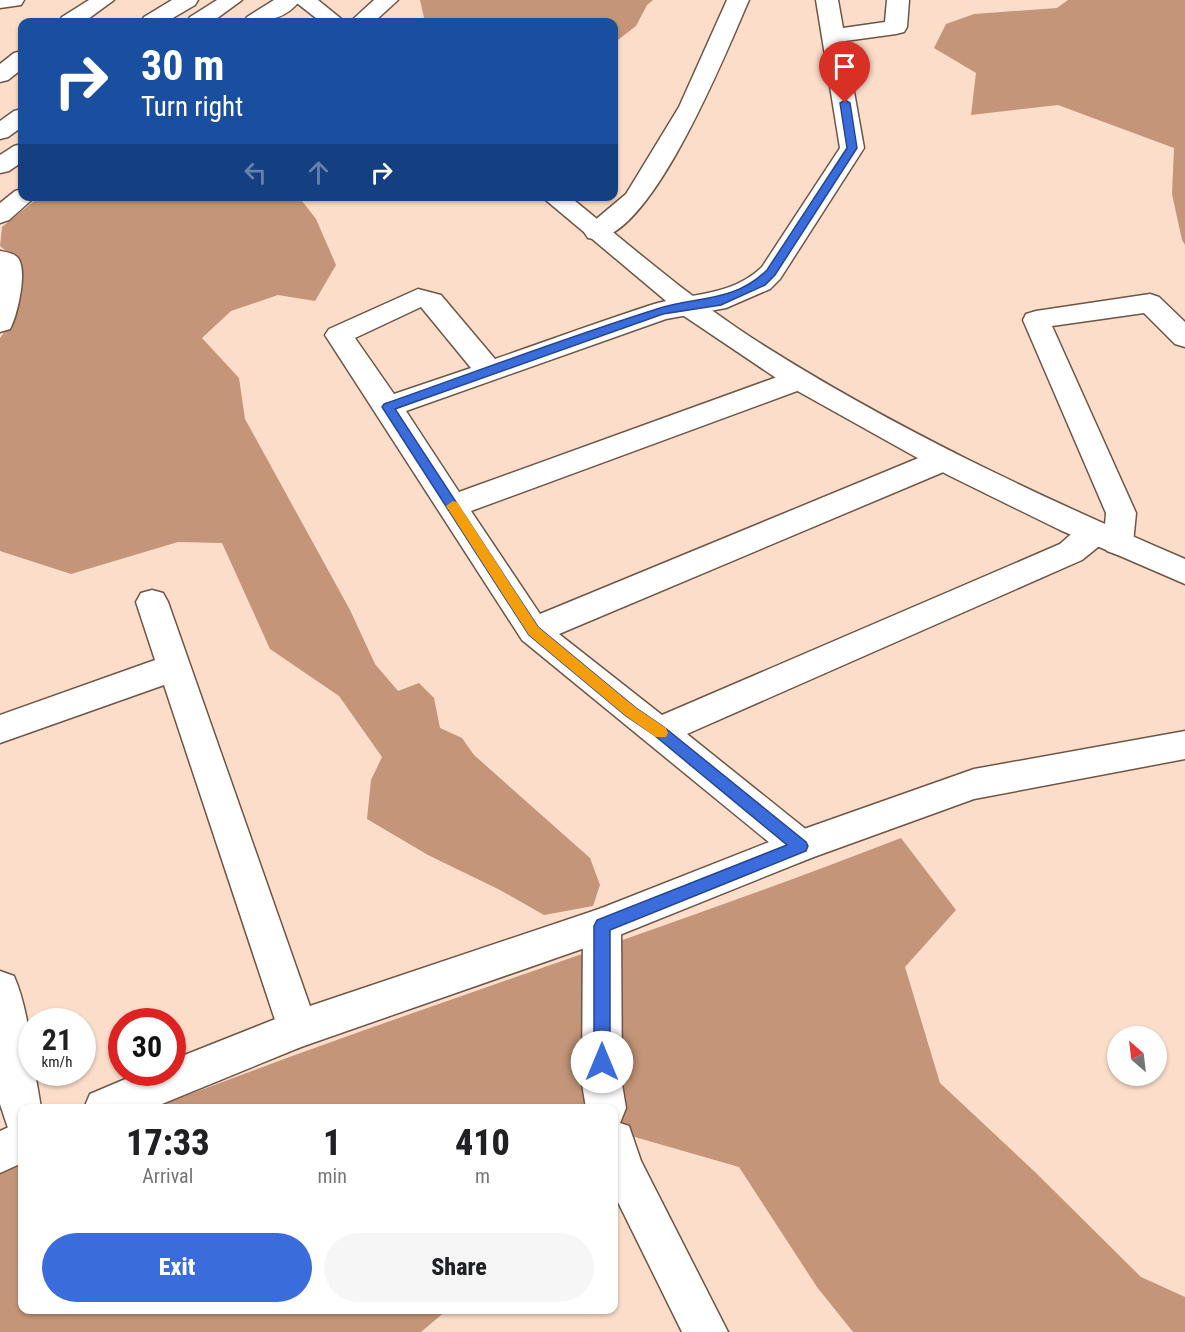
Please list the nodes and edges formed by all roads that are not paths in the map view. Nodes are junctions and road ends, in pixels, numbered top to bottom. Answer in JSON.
{"nodes":[{"id":1,"x":13,"y":0,"type":"edge"},
{"id":2,"x":103,"y":0,"type":"edge"},
{"id":3,"x":187,"y":0,"type":"edge"},
{"id":4,"x":231,"y":0,"type":"edge"},
{"id":5,"x":289,"y":0,"type":"edge"},
{"id":6,"x":304,"y":0,"type":"edge"},
{"id":7,"x":387,"y":0,"type":"edge"},
{"id":8,"x":738,"y":0,"type":"edge"},
{"id":9,"x":827,"y":0,"type":"edge"},
{"id":10,"x":898,"y":0,"type":"edge"},
{"id":11,"x":0,"y":2,"type":"edge"},
{"id":12,"x":76,"y":18,"type":"edge"},
{"id":13,"x":158,"y":18,"type":"edge"},
{"id":14,"x":204,"y":18,"type":"edge"},
{"id":15,"x":261,"y":18,"type":"edge"},
{"id":16,"x":329,"y":18,"type":"edge"},
{"id":17,"x":366,"y":18,"type":"edge"},
{"id":18,"x":835,"y":36,"type":"junction"},
{"id":19,"x":18,"y":61,"type":"edge"},
{"id":20,"x":0,"y":75,"type":"edge"},
{"id":21,"x":18,"y":119,"type":"edge"},
{"id":22,"x":0,"y":132,"type":"edge"},
{"id":23,"x":18,"y":154,"type":"edge"},
{"id":24,"x":0,"y":166,"type":"edge"},
{"id":25,"x":18,"y":201,"type":"edge"},
{"id":26,"x":559,"y":201,"type":"edge"},
{"id":27,"x":0,"y":215,"type":"edge"},
{"id":28,"x":597,"y":232,"type":"junction"},
{"id":29,"x":0,"y":259,"type":"edge"},
{"id":30,"x":689,"y":306,"type":"junction"},
{"id":31,"x":0,"y":323,"type":"edge"},
{"id":32,"x":1185,"y":338,"type":"edge"},
{"id":33,"x":489,"y":371,"type":"junction"},
{"id":34,"x":798,"y":380,"type":"junction"},
{"id":35,"x":388,"y":407,"type":"junction"},
{"id":36,"x":942,"y":460,"type":"junction"},
{"id":37,"x":453,"y":506,"type":"junction"},
{"id":38,"x":1106,"y":538,"type":"junction"},
{"id":39,"x":1185,"y":572,"type":"edge"},
{"id":40,"x":152,"y":602,"type":"dead end"},
{"id":41,"x":533,"y":631,"type":"junction"},
{"id":42,"x":175,"y":667,"type":"junction"},
{"id":43,"x":0,"y":729,"type":"edge"},
{"id":44,"x":659,"y":731,"type":"junction"},
{"id":45,"x":1185,"y":745,"type":"edge"},
{"id":46,"x":800,"y":846,"type":"junction"},
{"id":47,"x":602,"y":926,"type":"junction"},
{"id":48,"x":0,"y":989,"type":"edge"},
{"id":49,"x":298,"y":1029,"type":"junction"},
{"id":50,"x":20,"y":1104,"type":"edge"},
{"id":51,"x":114,"y":1104,"type":"edge"},
{"id":52,"x":605,"y":1104,"type":"edge"},
{"id":53,"x":18,"y":1144,"type":"edge"},
{"id":54,"x":0,"y":1152,"type":"edge"},
{"id":55,"x":618,"y":1153,"type":"edge"},
{"id":56,"x":706,"y":1332,"type":"edge"}],
"edges":[{"from":1,"to":11,"type":"main road"},
{"from":2,"to":12,"type":"main road"},
{"from":3,"to":13,"type":"main road"},
{"from":4,"to":14,"type":"main road"},
{"from":5,"to":15,"type":"main road"},
{"from":6,"to":16,"type":"main road"},
{"from":7,"to":17,"type":"main road"},
{"from":8,"to":28,"type":"main road"},
{"from":9,"to":18,"type":"main road"},
{"from":10,"to":18,"type":"main road"},
{"from":18,"to":30,"type":"main road"},
{"from":19,"to":20,"type":"main road"},
{"from":21,"to":22,"type":"main road"},
{"from":23,"to":24,"type":"main road"},
{"from":25,"to":27,"type":"main road"},
{"from":26,"to":28,"type":"main road"},
{"from":28,"to":30,"type":"main road"},
{"from":29,"to":31,"type":"main road"},
{"from":30,"to":33,"type":"main road"},
{"from":30,"to":34,"type":"main road"},
{"from":32,"to":38,"type":"main road"},
{"from":33,"to":35,"type":"main road"},
{"from":33,"to":35,"type":"main road"},
{"from":34,"to":36,"type":"main road"},
{"from":34,"to":37,"type":"main road"},
{"from":35,"to":37,"type":"main road"},
{"from":36,"to":38,"type":"main road"},
{"from":36,"to":41,"type":"main road"},
{"from":37,"to":41,"type":"main road"},
{"from":38,"to":39,"type":"main road"},
{"from":38,"to":44,"type":"main road"},
{"from":40,"to":42,"type":"main road"},
{"from":41,"to":44,"type":"main road"},
{"from":42,"to":43,"type":"main road"},
{"from":42,"to":49,"type":"main road"},
{"from":44,"to":46,"type":"main road"},
{"from":45,"to":46,"type":"main road"},
{"from":46,"to":47,"type":"main road"},
{"from":47,"to":49,"type":"main road"},
{"from":47,"to":52,"type":"main road"},
{"from":48,"to":50,"type":"main road"},
{"from":49,"to":51,"type":"main road"},
{"from":53,"to":54,"type":"main road"},
{"from":55,"to":56,"type":"main road"}]}
